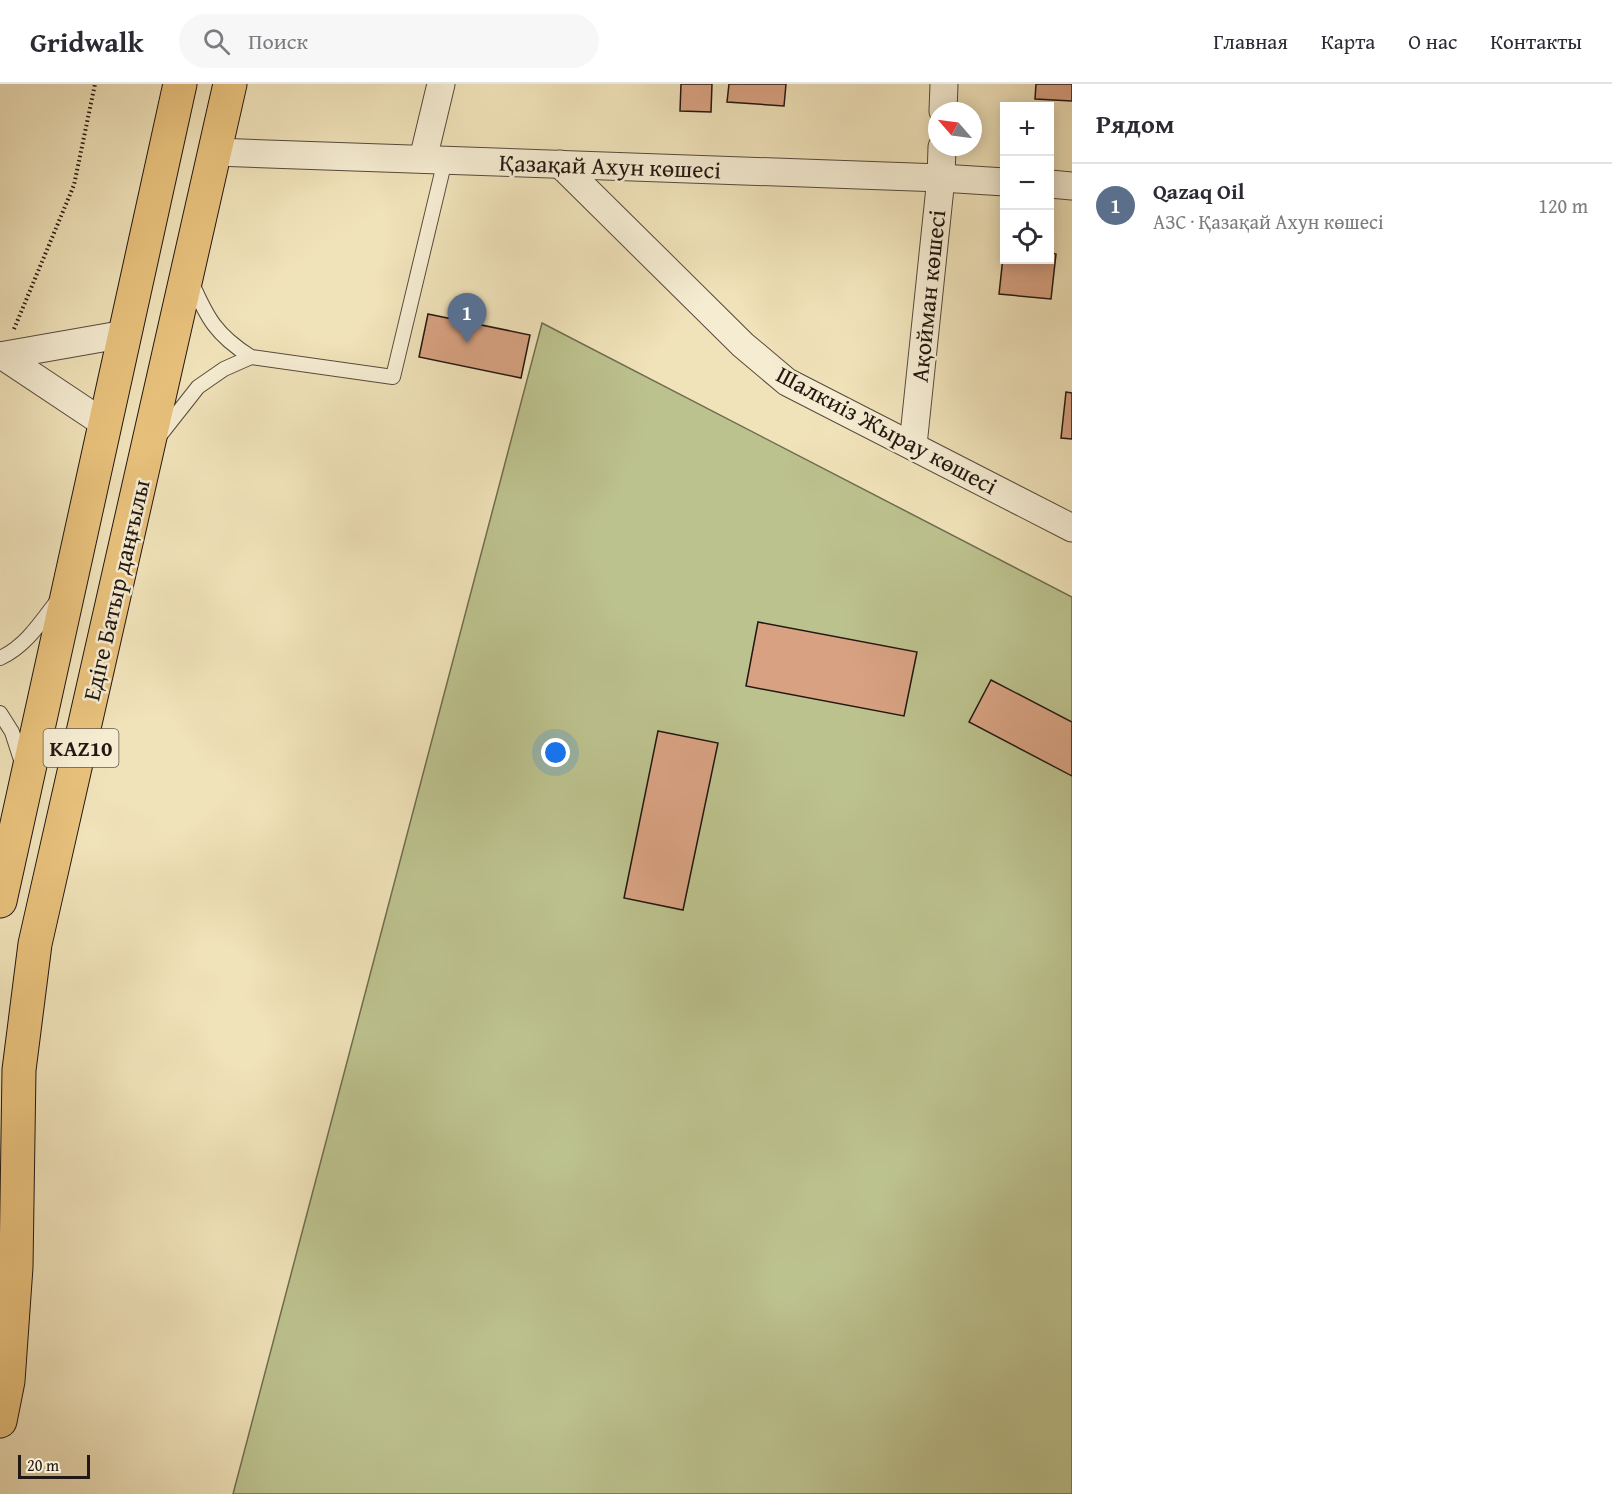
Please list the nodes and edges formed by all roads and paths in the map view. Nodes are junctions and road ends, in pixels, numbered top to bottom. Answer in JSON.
{"nodes":[{"id":1,"x":95,"y":84,"type":"edge"},
{"id":2,"x":180,"y":84,"type":"edge"},
{"id":3,"x":230,"y":84,"type":"edge"},
{"id":4,"x":441,"y":84,"type":"edge"},
{"id":5,"x":944,"y":84,"type":"edge"},
{"id":6,"x":943,"y":102,"type":"edge"},
{"id":7,"x":215,"y":152,"type":"junction"},
{"id":8,"x":941,"y":156,"type":"edge"},
{"id":9,"x":434,"y":160,"type":"junction"},
{"id":10,"x":560,"y":164,"type":"junction"},
{"id":11,"x":940,"y":178,"type":"junction"},
{"id":12,"x":1000,"y":182,"type":"edge"},
{"id":13,"x":1054,"y":184,"type":"edge"},
{"id":14,"x":1072,"y":186,"type":"edge"},
{"id":15,"x":187,"y":273,"type":"junction"},
{"id":16,"x":124,"y":334,"type":"junction"},
{"id":17,"x":2,"y":356,"type":"edge"},
{"id":18,"x":251,"y":357,"type":"junction"},
{"id":19,"x":105,"y":424,"type":"junction"},
{"id":20,"x":913,"y":445,"type":"junction"},
{"id":21,"x":147,"y":453,"type":"junction"},
{"id":22,"x":1072,"y":528,"type":"edge"},
{"id":23,"x":71,"y":582,"type":"junction"},
{"id":24,"x":0,"y":658,"type":"edge"},
{"id":25,"x":0,"y":713,"type":"edge"},
{"id":26,"x":27,"y":778,"type":"junction"},
{"id":27,"x":0,"y":901,"type":"edge"},
{"id":28,"x":16,"y":1267,"type":"junction"},
{"id":29,"x":0,"y":1320,"type":"edge"},
{"id":30,"x":0,"y":1421,"type":"edge"}],
"edges":[{"from":1,"to":17,"type":"path"},
{"from":2,"to":16,"type":"main road","name":"Едіге Батыр даңғылы","number":"KAZ10"},
{"from":3,"to":7,"type":"main road","name":"Едіге Батыр даңғылы","number":"KAZ10"},
{"from":4,"to":9,"type":"street"},
{"from":5,"to":6,"type":"street"},
{"from":7,"to":9,"type":"street","name":"Қазақай Ахун көшесі"},
{"from":7,"to":15,"type":"main road","name":"Едіге Батыр даңғылы","number":"KAZ10"},
{"from":8,"to":11,"type":"street","name":"Ақойман көшесі"},
{"from":9,"to":10,"type":"street","name":"Қазақай Ахун көшесі"},
{"from":9,"to":18,"type":"lane"},
{"from":10,"to":11,"type":"street","name":"Қазақай Ахун көшесі"},
{"from":10,"to":20,"type":"street","name":"Шалкиіз Жырау көшесі"},
{"from":11,"to":12,"type":"street","name":"Қазақай Ахун көшесі"},
{"from":11,"to":20,"type":"street","name":"Ақойман көшесі"},
{"from":13,"to":14,"type":"street"},
{"from":15,"to":18,"type":"lane"},
{"from":15,"to":21,"type":"main road","name":"Едіге Батыр даңғылы","number":"KAZ10"},
{"from":16,"to":17,"type":"street"},
{"from":16,"to":19,"type":"main road","name":"Едіге Батыр даңғылы","number":"KAZ10"},
{"from":17,"to":19,"type":"street"},
{"from":18,"to":21,"type":"lane"},
{"from":19,"to":23,"type":"main road","name":"Едіге Батыр даңғылы","number":"KAZ10"},
{"from":20,"to":22,"type":"street","name":"Шалкиіз Жырау көшесі"},
{"from":21,"to":28,"type":"main road","name":"Едіге Батыр даңғылы","number":"KAZ10"},
{"from":23,"to":24,"type":"lane"},
{"from":23,"to":26,"type":"main road","name":"Едіге Батыр даңғылы","number":"KAZ10"},
{"from":25,"to":26,"type":"lane"},
{"from":26,"to":27,"type":"main road","name":"Едіге Батыр даңғылы","number":"KAZ10"},
{"from":28,"to":29,"type":"main road"},
{"from":28,"to":30,"type":"main road","name":"Едіге Батыр даңғылы","number":"KAZ10"}]}
